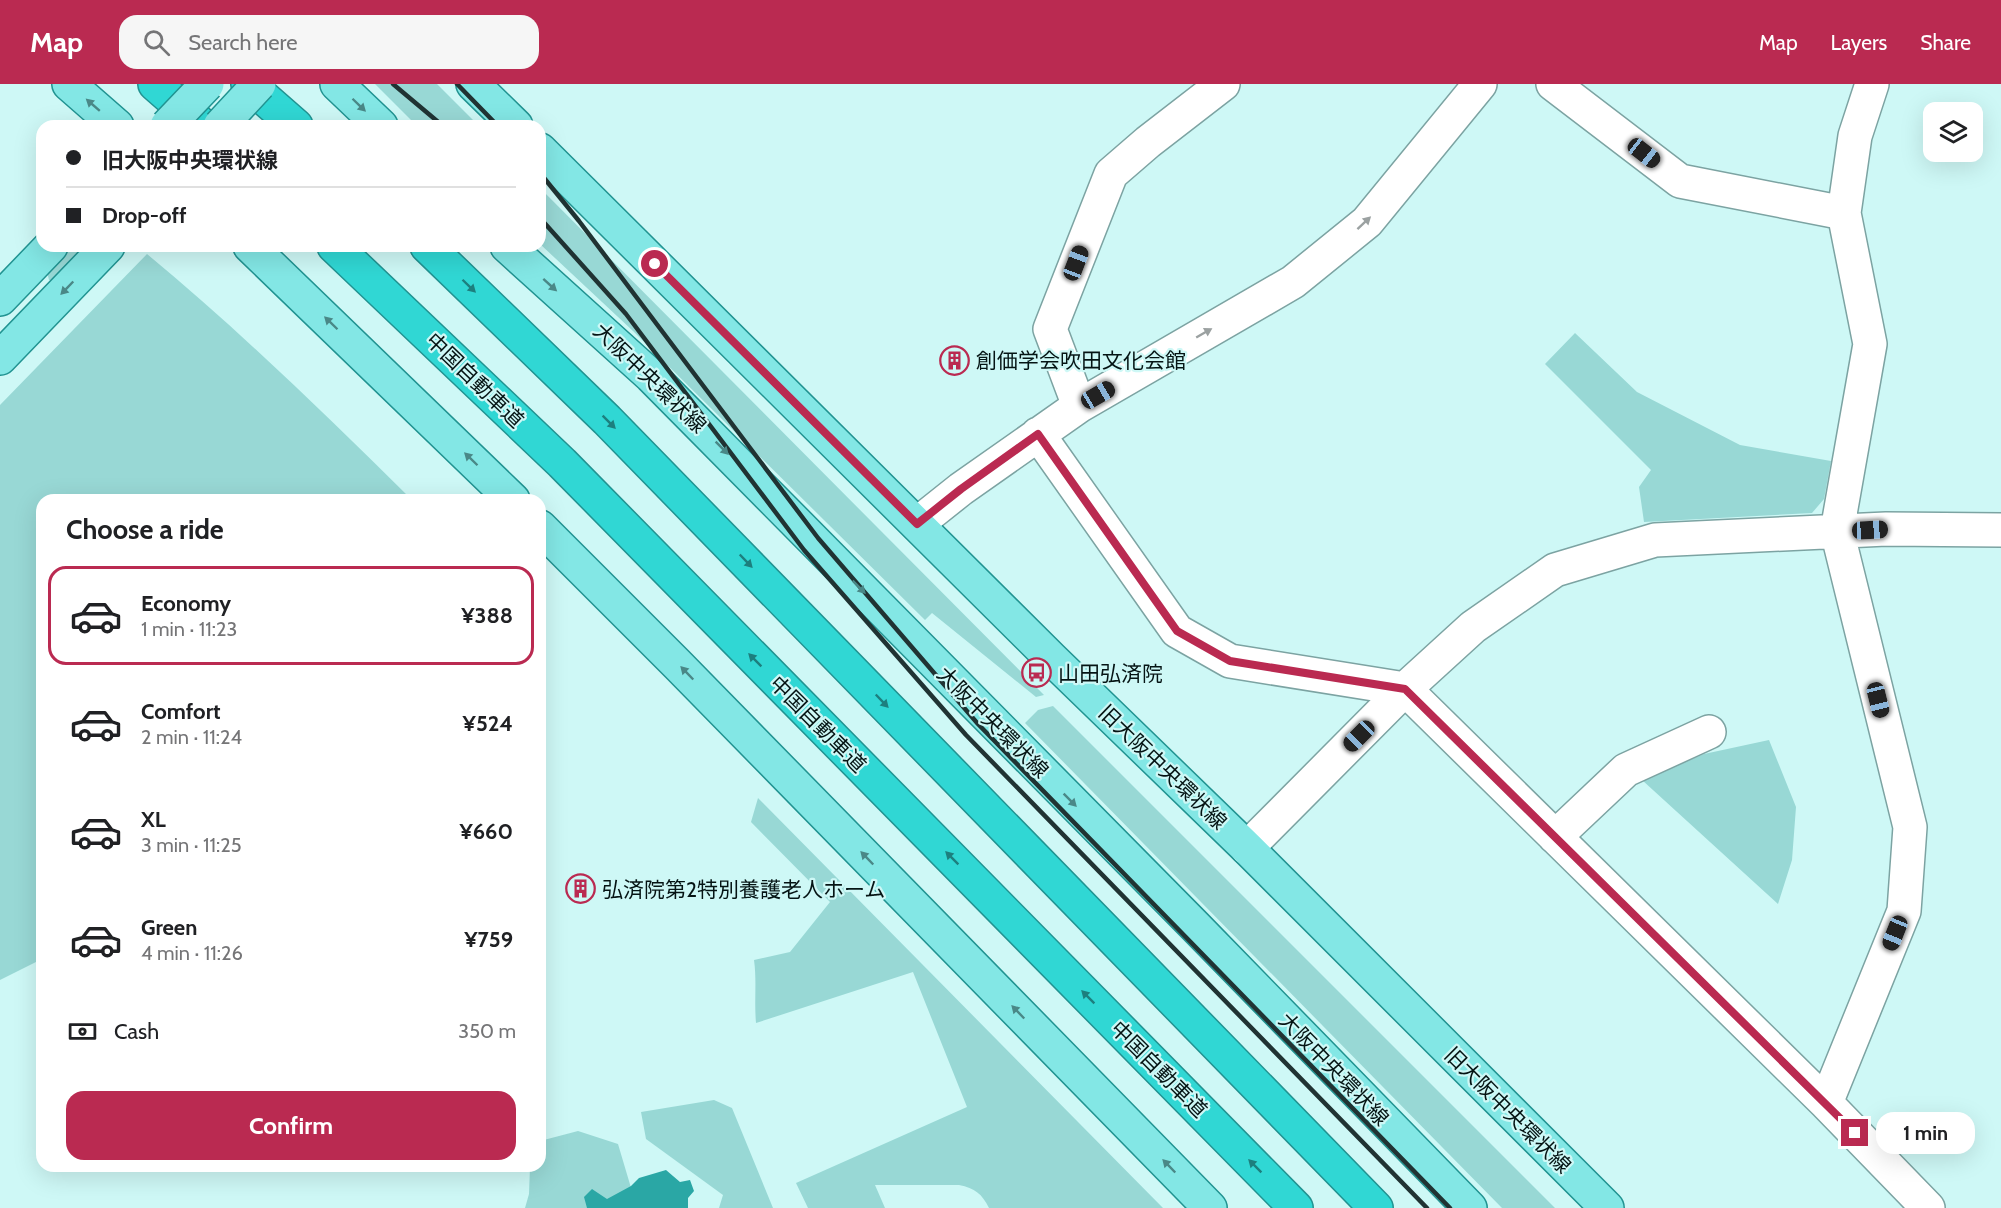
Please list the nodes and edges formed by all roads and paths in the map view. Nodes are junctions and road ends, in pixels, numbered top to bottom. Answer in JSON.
{"nodes":[{"id":1,"x":69,"y":84,"type":"edge"},
{"id":2,"x":154,"y":84,"type":"edge"},
{"id":3,"x":207,"y":84,"type":"edge"},
{"id":4,"x":248,"y":84,"type":"edge"},
{"id":5,"x":259,"y":84,"type":"edge"},
{"id":6,"x":337,"y":84,"type":"edge"},
{"id":7,"x":473,"y":84,"type":"edge"},
{"id":8,"x":1223,"y":84,"type":"edge"},
{"id":9,"x":1480,"y":84,"type":"edge"},
{"id":10,"x":1554,"y":84,"type":"edge"},
{"id":11,"x":1872,"y":84,"type":"edge"},
{"id":12,"x":110,"y":120,"type":"edge"},
{"id":13,"x":173,"y":120,"type":"edge"},
{"id":14,"x":196,"y":120,"type":"edge"},
{"id":15,"x":226,"y":120,"type":"edge"},
{"id":16,"x":289,"y":120,"type":"edge"},
{"id":17,"x":375,"y":120,"type":"edge"},
{"id":18,"x":510,"y":120,"type":"edge"},
{"id":19,"x":546,"y":156,"type":"edge"},
{"id":20,"x":1844,"y":213,"type":"junction"},
{"id":21,"x":45,"y":252,"type":"edge"},
{"id":22,"x":102,"y":252,"type":"edge"},
{"id":23,"x":256,"y":252,"type":"edge"},
{"id":24,"x":340,"y":252,"type":"edge"},
{"id":25,"x":433,"y":252,"type":"edge"},
{"id":26,"x":514,"y":252,"type":"edge"},
{"id":27,"x":0,"y":299,"type":"edge"},
{"id":28,"x":0,"y":358,"type":"edge"},
{"id":29,"x":1079,"y":406,"type":"junction"},
{"id":30,"x":1038,"y":434,"type":"junction"},
{"id":31,"x":507,"y":494,"type":"edge"},
{"id":32,"x":917,"y":524,"type":"junction"},
{"id":33,"x":2001,"y":530,"type":"edge"},
{"id":34,"x":1838,"y":531,"type":"junction"},
{"id":35,"x":546,"y":533,"type":"edge"},
{"id":36,"x":1405,"y":689,"type":"junction"},
{"id":37,"x":1708,"y":732,"type":"dead end"},
{"id":38,"x":1555,"y":837,"type":"junction"},
{"id":39,"x":1247,"y":848,"type":"junction"},
{"id":40,"x":1826,"y":1103,"type":"junction"},
{"id":41,"x":1210,"y":1208,"type":"edge"},
{"id":42,"x":1296,"y":1208,"type":"edge"},
{"id":43,"x":1376,"y":1208,"type":"edge"},
{"id":44,"x":1470,"y":1208,"type":"edge"},
{"id":45,"x":1607,"y":1208,"type":"edge"},
{"id":46,"x":1928,"y":1208,"type":"edge"}],
"edges":[{"from":12,"to":1,"type":"main road","one_way":true},
{"from":2,"to":14,"type":"highway"},
{"from":3,"to":13,"type":"main road","bridge":true},
{"from":4,"to":16,"type":"highway"},
{"from":5,"to":15,"type":"main road","bridge":true},
{"from":6,"to":17,"type":"main road","one_way":true},
{"from":7,"to":18,"type":"main road"},
{"from":8,"to":29,"type":"street"},
{"from":29,"to":9,"type":"street","one_way":true},
{"from":10,"to":20,"type":"street"},
{"from":11,"to":20,"type":"street"},
{"from":19,"to":32,"type":"main road","name":"旧大阪中央環状線"},
{"from":20,"to":34,"type":"street"},
{"from":21,"to":27,"type":"main road"},
{"from":22,"to":28,"type":"main road","one_way":true},
{"from":31,"to":23,"type":"main road","one_way":true},
{"from":42,"to":24,"type":"highway","name":"中国自動車道","one_way":true},
{"from":25,"to":43,"type":"highway","one_way":true},
{"from":26,"to":44,"type":"main road","name":"大阪中央環状線","one_way":true},
{"from":29,"to":30,"type":"street"},
{"from":30,"to":32,"type":"street"},
{"from":30,"to":36,"type":"street"},
{"from":32,"to":39,"type":"main road","name":"旧大阪中央環状線"},
{"from":33,"to":34,"type":"street"},
{"from":34,"to":36,"type":"street"},
{"from":34,"to":40,"type":"street"},
{"from":41,"to":35,"type":"main road","one_way":true},
{"from":36,"to":38,"type":"street"},
{"from":36,"to":39,"type":"street"},
{"from":37,"to":38,"type":"street"},
{"from":38,"to":40,"type":"street"},
{"from":39,"to":45,"type":"main road","name":"旧大阪中央環状線"},
{"from":40,"to":46,"type":"street"}]}
